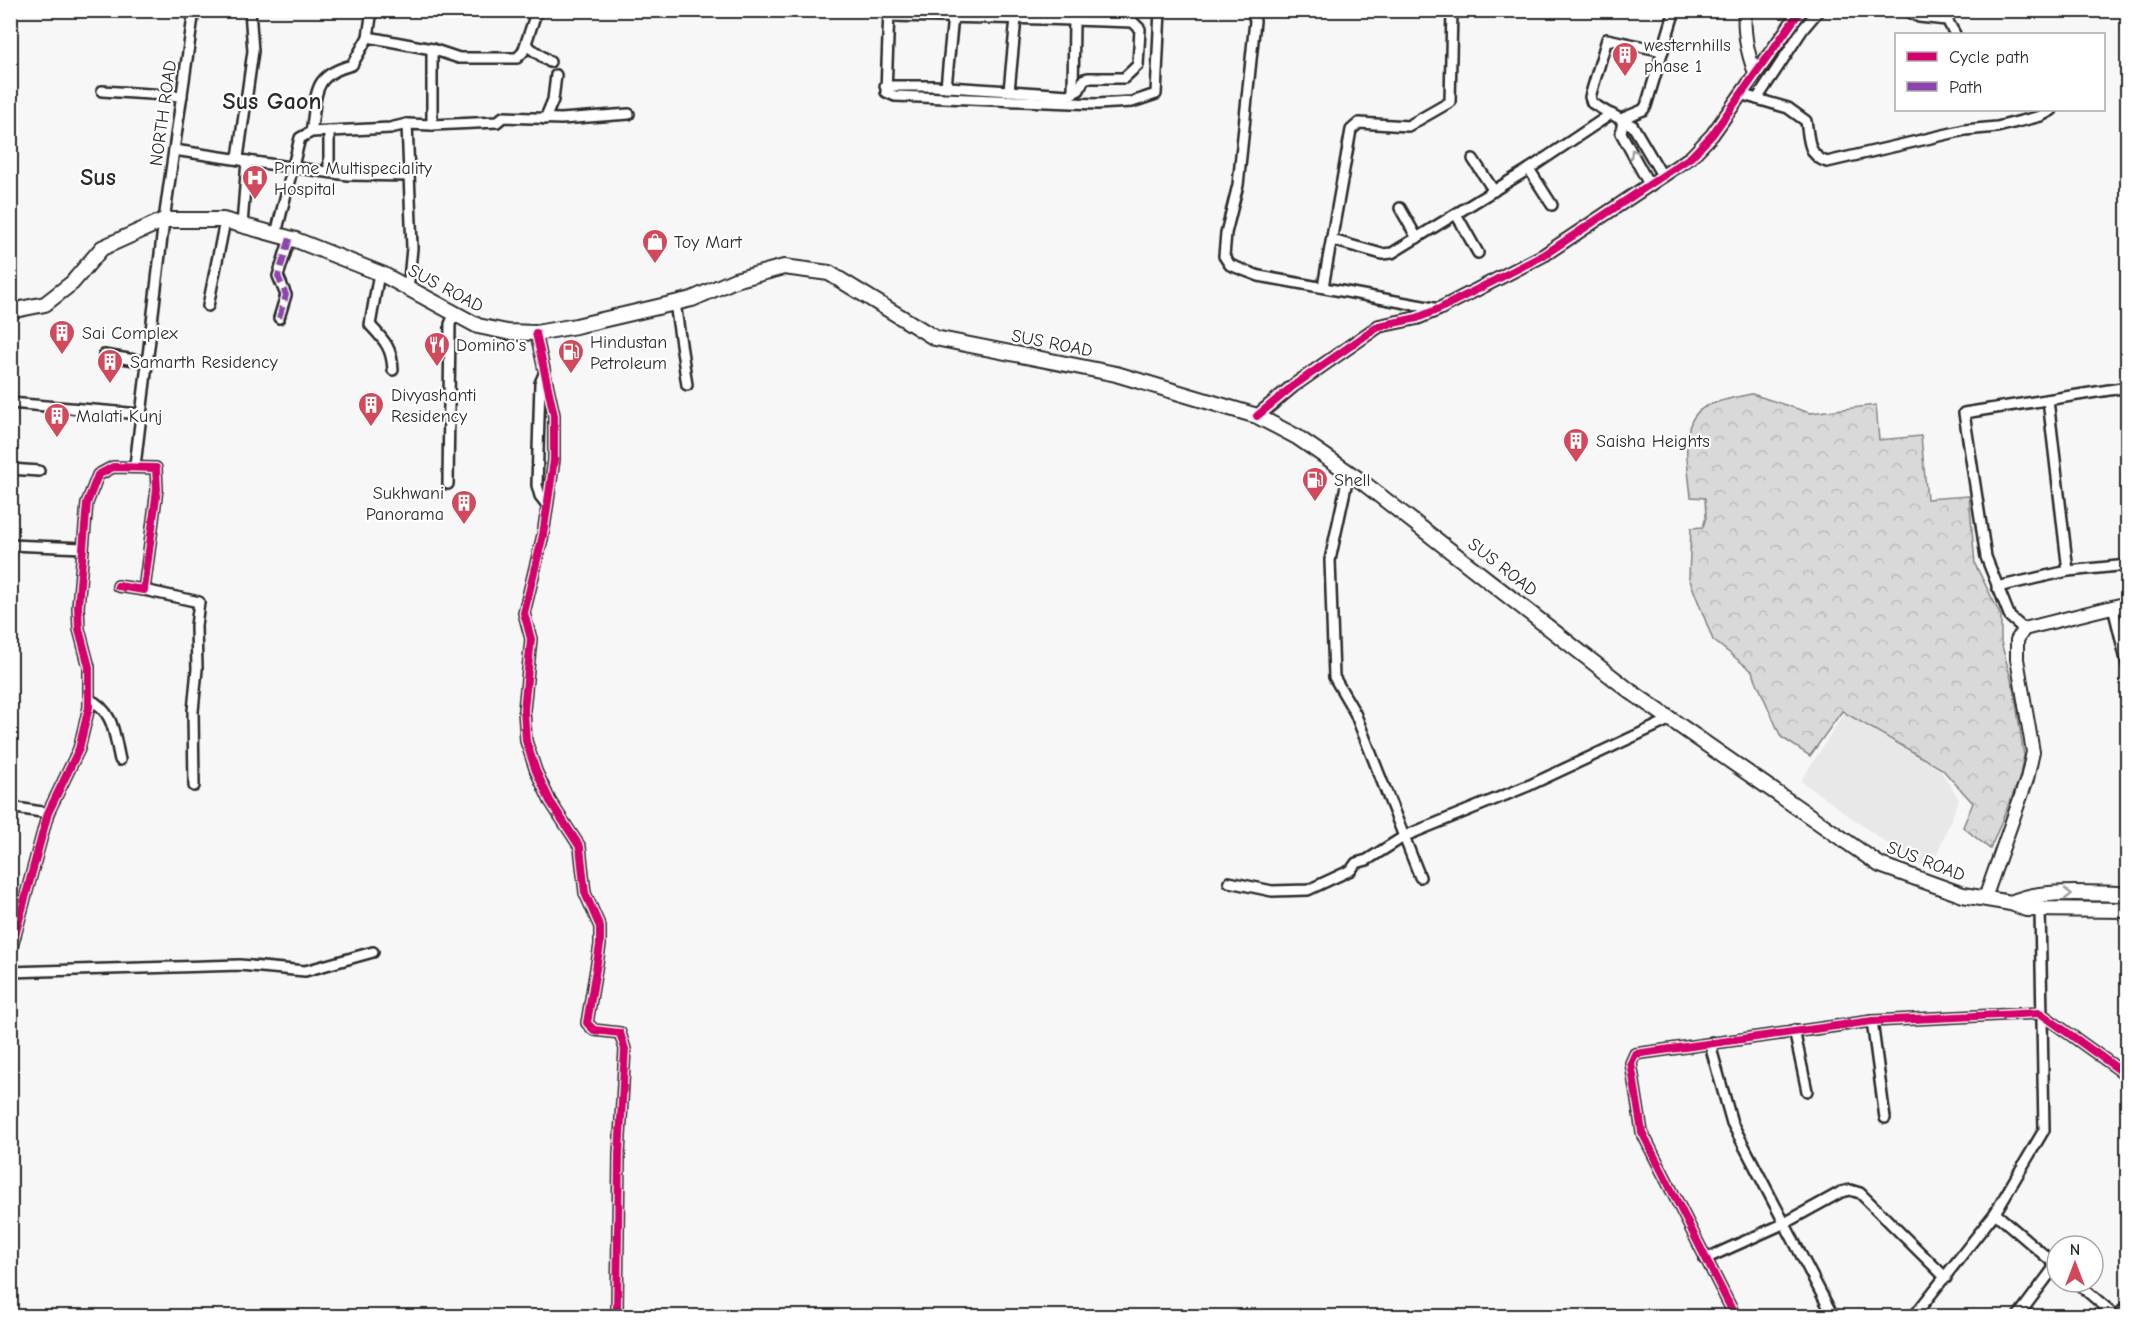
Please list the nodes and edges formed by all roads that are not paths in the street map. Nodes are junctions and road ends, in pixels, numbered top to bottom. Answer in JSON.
{"nodes":[{"id":1,"x":194,"y":10,"type":"edge"},
{"id":2,"x":250,"y":10,"type":"edge"},
{"id":3,"x":372,"y":10,"type":"edge"},
{"id":4,"x":537,"y":10,"type":"edge"},
{"id":5,"x":1160,"y":10,"type":"edge"},
{"id":6,"x":1252,"y":10,"type":"edge"},
{"id":7,"x":1452,"y":10,"type":"edge"},
{"id":8,"x":1675,"y":10,"type":"edge"},
{"id":9,"x":1744,"y":10,"type":"edge"},
{"id":10,"x":1801,"y":10,"type":"edge"},
{"id":11,"x":1819,"y":10,"type":"edge"},
{"id":12,"x":1906,"y":10,"type":"edge"},
{"id":13,"x":889,"y":13,"type":"edge"},
{"id":14,"x":1042,"y":15,"type":"edge"},
{"id":15,"x":953,"y":16,"type":"junction"},
{"id":16,"x":1016,"y":18,"type":"junction"},
{"id":17,"x":1074,"y":20,"type":"junction"},
{"id":18,"x":1954,"y":33,"type":"edge"},
{"id":19,"x":368,"y":37,"type":"junction"},
{"id":20,"x":526,"y":45,"type":"junction"},
{"id":21,"x":432,"y":49,"type":"junction"},
{"id":22,"x":1663,"y":51,"type":"junction"},
{"id":23,"x":550,"y":62,"type":"dead end"},
{"id":24,"x":1755,"y":73,"type":"junction"},
{"id":25,"x":556,"y":75,"type":"dead end"},
{"id":26,"x":885,"y":86,"type":"junction"},
{"id":27,"x":945,"y":87,"type":"junction"},
{"id":28,"x":102,"y":91,"type":"dead end"},
{"id":29,"x":1009,"y":91,"type":"junction"},
{"id":30,"x":1073,"y":94,"type":"junction"},
{"id":31,"x":1740,"y":94,"type":"junction"},
{"id":32,"x":182,"y":96,"type":"junction"},
{"id":33,"x":1757,"y":99,"type":"junction"},
{"id":34,"x":2049,"y":111,"type":"edge"},
{"id":35,"x":629,"y":114,"type":"dead end"},
{"id":36,"x":1610,"y":114,"type":"junction"},
{"id":37,"x":545,"y":119,"type":"junction"},
{"id":38,"x":1622,"y":120,"type":"junction"},
{"id":39,"x":406,"y":124,"type":"junction"},
{"id":40,"x":432,"y":124,"type":"junction"},
{"id":41,"x":329,"y":131,"type":"junction"},
{"id":42,"x":311,"y":132,"type":"junction"},
{"id":43,"x":174,"y":150,"type":"junction"},
{"id":44,"x":1473,"y":159,"type":"dead end"},
{"id":45,"x":243,"y":160,"type":"junction"},
{"id":46,"x":293,"y":166,"type":"junction"},
{"id":47,"x":1529,"y":169,"type":"junction"},
{"id":48,"x":329,"y":172,"type":"junction"},
{"id":49,"x":409,"y":176,"type":"junction"},
{"id":50,"x":1663,"y":177,"type":"junction"},
{"id":51,"x":1650,"y":186,"type":"junction"},
{"id":52,"x":1494,"y":190,"type":"junction"},
{"id":53,"x":1552,"y":205,"type":"dead end"},
{"id":54,"x":1400,"y":208,"type":"dead end"},
{"id":55,"x":1455,"y":214,"type":"junction"},
{"id":56,"x":164,"y":220,"type":"junction"},
{"id":57,"x":225,"y":221,"type":"junction"},
{"id":58,"x":242,"y":225,"type":"junction"},
{"id":59,"x":283,"y":236,"type":"junction"},
{"id":60,"x":1418,"y":238,"type":"junction"},
{"id":61,"x":1332,"y":240,"type":"junction"},
{"id":62,"x":1478,"y":253,"type":"dead end"},
{"id":63,"x":379,"y":273,"type":"junction"},
{"id":64,"x":1323,"y":287,"type":"junction"},
{"id":65,"x":408,"y":290,"type":"junction"},
{"id":66,"x":675,"y":303,"type":"junction"},
{"id":67,"x":208,"y":306,"type":"dead end"},
{"id":68,"x":1439,"y":309,"type":"junction"},
{"id":69,"x":10,"y":311,"type":"edge"},
{"id":70,"x":454,"y":315,"type":"junction"},
{"id":71,"x":279,"y":318,"type":"dead end"},
{"id":72,"x":537,"y":333,"type":"junction"},
{"id":73,"x":104,"y":355,"type":"dead end"},
{"id":74,"x":147,"y":362,"type":"junction"},
{"id":75,"x":393,"y":370,"type":"dead end"},
{"id":76,"x":544,"y":374,"type":"junction"},
{"id":77,"x":687,"y":385,"type":"dead end"},
{"id":78,"x":2127,"y":387,"type":"edge"},
{"id":79,"x":2048,"y":400,"type":"junction"},
{"id":80,"x":10,"y":403,"type":"edge"},
{"id":81,"x":141,"y":414,"type":"junction"},
{"id":82,"x":1257,"y":416,"type":"junction"},
{"id":83,"x":135,"y":466,"type":"junction"},
{"id":84,"x":10,"y":469,"type":"edge"},
{"id":85,"x":39,"y":471,"type":"dead end"},
{"id":86,"x":1349,"y":472,"type":"junction"},
{"id":87,"x":448,"y":484,"type":"dead end"},
{"id":88,"x":548,"y":506,"type":"junction"},
{"id":89,"x":10,"y":545,"type":"edge"},
{"id":90,"x":84,"y":548,"type":"junction"},
{"id":91,"x":2127,"y":565,"type":"edge"},
{"id":92,"x":2068,"y":570,"type":"junction"},
{"id":93,"x":118,"y":586,"type":"dead end"},
{"id":94,"x":1998,"y":587,"type":"junction"},
{"id":95,"x":144,"y":590,"type":"junction"},
{"id":96,"x":2127,"y":603,"type":"edge"},
{"id":97,"x":2113,"y":607,"type":"junction"},
{"id":98,"x":2024,"y":629,"type":"junction"},
{"id":99,"x":2127,"y":668,"type":"edge"},
{"id":100,"x":89,"y":699,"type":"junction"},
{"id":101,"x":1671,"y":719,"type":"junction"},
{"id":102,"x":120,"y":760,"type":"dead end"},
{"id":103,"x":194,"y":786,"type":"dead end"},
{"id":104,"x":10,"y":807,"type":"edge"},
{"id":105,"x":48,"y":813,"type":"junction"},
{"id":106,"x":1405,"y":836,"type":"junction"},
{"id":107,"x":1420,"y":877,"type":"dead end"},
{"id":108,"x":1229,"y":882,"type":"dead end"},
{"id":109,"x":2127,"y":894,"type":"edge"},
{"id":110,"x":1985,"y":898,"type":"junction"},
{"id":111,"x":2011,"y":903,"type":"junction"},
{"id":112,"x":2040,"y":910,"type":"junction"},
{"id":113,"x":2127,"y":910,"type":"edge"},
{"id":114,"x":373,"y":952,"type":"dead end"},
{"id":115,"x":10,"y":954,"type":"edge"},
{"id":116,"x":10,"y":972,"type":"edge"},
{"id":117,"x":2040,"y":1013,"type":"junction"},
{"id":118,"x":1872,"y":1021,"type":"junction"},
{"id":119,"x":1794,"y":1030,"type":"junction"},
{"id":120,"x":1712,"y":1042,"type":"junction"},
{"id":121,"x":2127,"y":1076,"type":"edge"},
{"id":122,"x":1807,"y":1091,"type":"dead end"},
{"id":123,"x":1885,"y":1118,"type":"dead end"},
{"id":124,"x":1995,"y":1213,"type":"junction"},
{"id":125,"x":1783,"y":1224,"type":"junction"},
{"id":126,"x":2045,"y":1256,"type":"edge"},
{"id":127,"x":1705,"y":1259,"type":"junction"},
{"id":128,"x":1946,"y":1278,"type":"junction"},
{"id":129,"x":2045,"y":1280,"type":"edge"},
{"id":130,"x":2090,"y":1294,"type":"edge"},
{"id":131,"x":2127,"y":1304,"type":"edge"},
{"id":132,"x":617,"y":1311,"type":"dead end"},
{"id":133,"x":1736,"y":1317,"type":"edge"},
{"id":134,"x":1833,"y":1317,"type":"edge"},
{"id":135,"x":1914,"y":1317,"type":"edge"},
{"id":136,"x":2019,"y":1317,"type":"edge"},
{"id":137,"x":2117,"y":1317,"type":"edge"}],
"edges":[{"from":1,"to":32,"type":"street","name":"NORTH ROAD"},
{"from":2,"to":45,"type":"street"},
{"from":3,"to":19,"type":"street"},
{"from":4,"to":20,"type":"street"},
{"from":5,"to":26,"type":"street"},
{"from":6,"to":64,"type":"street"},
{"from":7,"to":61,"type":"street"},
{"from":8,"to":22,"type":"street"},
{"from":9,"to":24,"type":"street"},
{"from":10,"to":24,"type":"street"},
{"from":11,"to":33,"type":"street"},
{"from":12,"to":18,"type":"street"},
{"from":13,"to":15,"type":"street"},
{"from":13,"to":26,"type":"street"},
{"from":14,"to":16,"type":"street"},
{"from":14,"to":17,"type":"street"},
{"from":15,"to":16,"type":"street"},
{"from":15,"to":27,"type":"street"},
{"from":16,"to":29,"type":"street"},
{"from":17,"to":30,"type":"street"},
{"from":17,"to":30,"type":"street"},
{"from":19,"to":21,"type":"street"},
{"from":19,"to":42,"type":"street"},
{"from":20,"to":21,"type":"street"},
{"from":20,"to":23,"type":"street"},
{"from":21,"to":40,"type":"street"},
{"from":22,"to":36,"type":"street"},
{"from":22,"to":38,"type":"street"},
{"from":24,"to":31,"type":"street"},
{"from":25,"to":37,"type":"street"},
{"from":26,"to":27,"type":"street"},
{"from":27,"to":29,"type":"street"},
{"from":28,"to":32,"type":"street"},
{"from":29,"to":30,"type":"street"},
{"from":31,"to":33,"type":"street"},
{"from":31,"to":50,"type":"street"},
{"from":32,"to":43,"type":"street","name":"NORTH ROAD"},
{"from":33,"to":34,"type":"street"},
{"from":35,"to":37,"type":"street"},
{"from":36,"to":38,"type":"street"},
{"from":36,"to":47,"type":"street"},
{"from":37,"to":40,"type":"street"},
{"from":38,"to":50,"type":"street"},
{"from":51,"to":38,"type":"street","one_way":true},
{"from":39,"to":40,"type":"street"},
{"from":39,"to":41,"type":"street"},
{"from":39,"to":49,"type":"street"},
{"from":41,"to":42,"type":"street"},
{"from":41,"to":48,"type":"street"},
{"from":42,"to":46,"type":"street"},
{"from":43,"to":45,"type":"street"},
{"from":43,"to":56,"type":"street","name":"NORTH ROAD"},
{"from":44,"to":52,"type":"street"},
{"from":45,"to":46,"type":"street"},
{"from":45,"to":58,"type":"street"},
{"from":46,"to":48,"type":"street"},
{"from":46,"to":59,"type":"street"},
{"from":47,"to":52,"type":"street"},
{"from":47,"to":53,"type":"street"},
{"from":48,"to":49,"type":"street"},
{"from":49,"to":65,"type":"street"},
{"from":50,"to":51,"type":"street"},
{"from":51,"to":68,"type":"street"},
{"from":52,"to":55,"type":"street"},
{"from":54,"to":60,"type":"street"},
{"from":55,"to":60,"type":"street"},
{"from":55,"to":62,"type":"street"},
{"from":56,"to":57,"type":"main road","name":"SUS ROAD"},
{"from":56,"to":69,"type":"main road","name":"SUS ROAD"},
{"from":56,"to":74,"type":"street","name":"NORTH ROAD"},
{"from":57,"to":58,"type":"main road","name":"SUS ROAD"},
{"from":57,"to":67,"type":"street"},
{"from":58,"to":59,"type":"main road","name":"SUS ROAD"},
{"from":59,"to":63,"type":"main road","name":"SUS ROAD"},
{"from":59,"to":71,"type":"street"},
{"from":60,"to":61,"type":"street"},
{"from":61,"to":64,"type":"street"},
{"from":63,"to":65,"type":"main road","name":"SUS ROAD"},
{"from":63,"to":75,"type":"street"},
{"from":64,"to":68,"type":"street"},
{"from":65,"to":70,"type":"main road","name":"SUS ROAD"},
{"from":66,"to":72,"type":"main road","name":"SUS ROAD"},
{"from":66,"to":77,"type":"street"},
{"from":66,"to":82,"type":"main road","name":"SUS ROAD"},
{"from":68,"to":82,"type":"street"},
{"from":70,"to":72,"type":"main road","name":"SUS ROAD"},
{"from":70,"to":87,"type":"street"},
{"from":72,"to":76,"type":"street"},
{"from":73,"to":74,"type":"street"},
{"from":74,"to":81,"type":"street","name":"NORTH ROAD"},
{"from":76,"to":88,"type":"street"},
{"from":76,"to":88,"type":"street"},
{"from":78,"to":79,"type":"street"},
{"from":79,"to":92,"type":"street"},
{"from":79,"to":94,"type":"street"},
{"from":80,"to":81,"type":"street"},
{"from":81,"to":83,"type":"street","name":"NORTH ROAD"},
{"from":82,"to":86,"type":"main road","name":"SUS ROAD"},
{"from":83,"to":90,"type":"street"},
{"from":83,"to":95,"type":"street"},
{"from":84,"to":85,"type":"street"},
{"from":86,"to":101,"type":"main road","name":"SUS ROAD"},
{"from":86,"to":106,"type":"street"},
{"from":88,"to":132,"type":"street"},
{"from":89,"to":90,"type":"street"},
{"from":90,"to":100,"type":"street"},
{"from":91,"to":92,"type":"street"},
{"from":92,"to":94,"type":"street"},
{"from":93,"to":95,"type":"street"},
{"from":94,"to":98,"type":"street"},
{"from":95,"to":103,"type":"street"},
{"from":96,"to":97,"type":"street"},
{"from":97,"to":98,"type":"street"},
{"from":97,"to":99,"type":"street"},
{"from":98,"to":110,"type":"street"},
{"from":100,"to":102,"type":"street"},
{"from":100,"to":105,"type":"street"},
{"from":101,"to":106,"type":"street"},
{"from":101,"to":110,"type":"main road","name":"SUS ROAD"},
{"from":104,"to":105,"type":"street"},
{"from":105,"to":115,"type":"street"},
{"from":106,"to":107,"type":"street"},
{"from":106,"to":108,"type":"street"},
{"from":111,"to":109,"type":"main road","name":"SUS ROAD","one_way":true},
{"from":110,"to":111,"type":"main road","name":"SUS ROAD"},
{"from":111,"to":112,"type":"main road","name":"SUS ROAD"},
{"from":112,"to":113,"type":"main road","name":"SUS ROAD"},
{"from":112,"to":117,"type":"street"},
{"from":114,"to":116,"type":"street"},
{"from":117,"to":118,"type":"street"},
{"from":117,"to":121,"type":"street"},
{"from":117,"to":124,"type":"street"},
{"from":118,"to":119,"type":"street"},
{"from":118,"to":123,"type":"street"},
{"from":119,"to":120,"type":"street"},
{"from":119,"to":122,"type":"street"},
{"from":120,"to":125,"type":"street"},
{"from":120,"to":127,"type":"street"},
{"from":124,"to":126,"type":"street"},
{"from":124,"to":128,"type":"street"},
{"from":125,"to":127,"type":"street"},
{"from":125,"to":128,"type":"street"},
{"from":125,"to":134,"type":"street"},
{"from":127,"to":133,"type":"street"},
{"from":128,"to":135,"type":"street"},
{"from":129,"to":136,"type":"street"},
{"from":130,"to":137,"type":"street"},
{"from":131,"to":137,"type":"street"}]}
